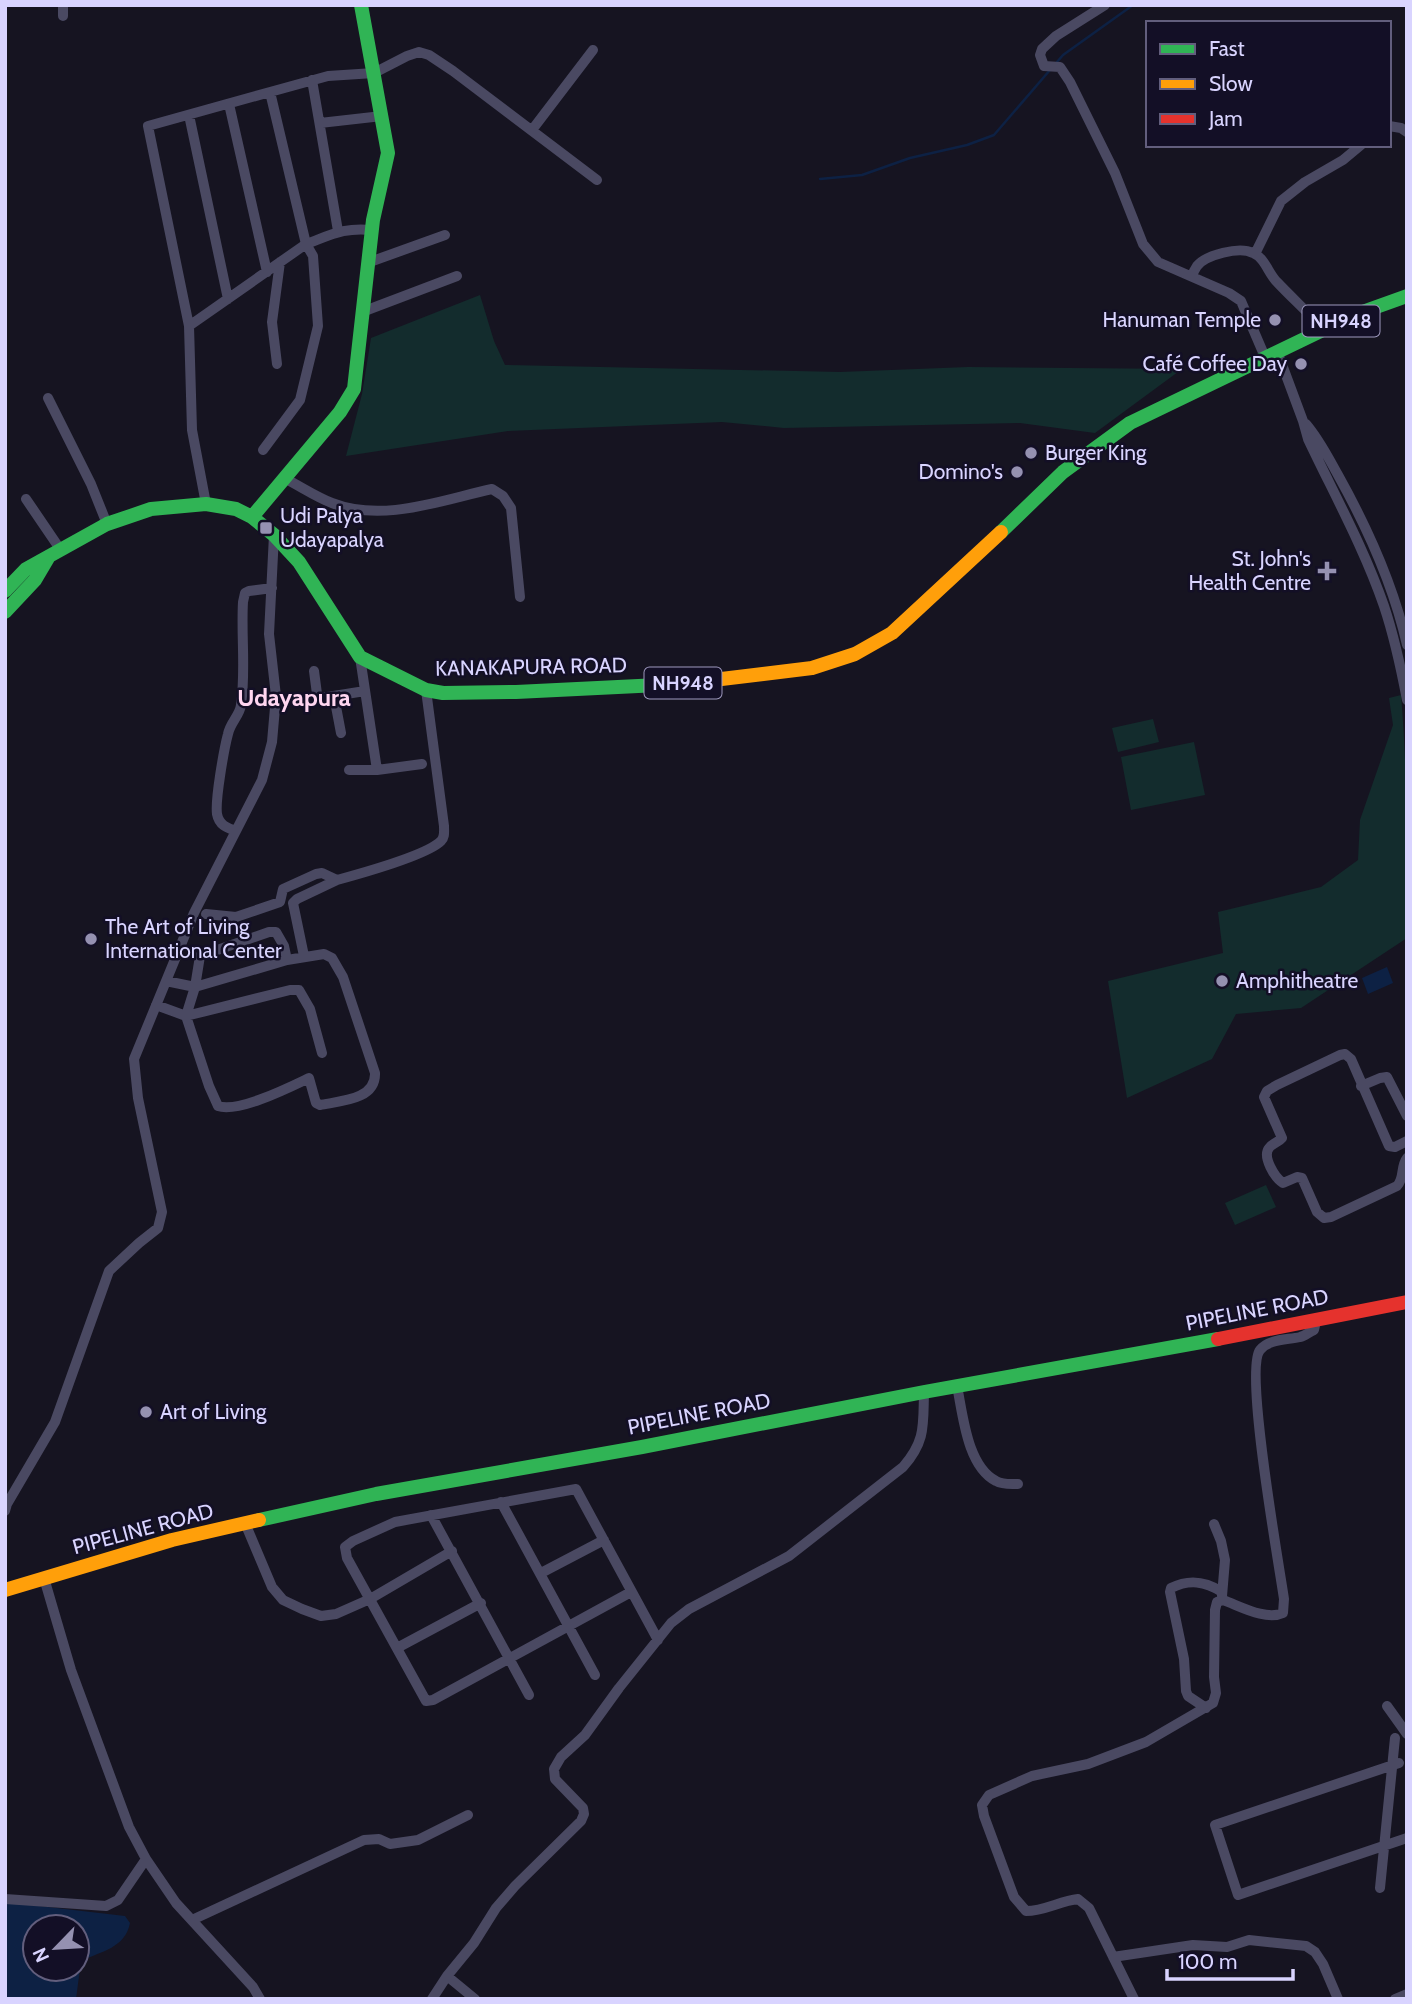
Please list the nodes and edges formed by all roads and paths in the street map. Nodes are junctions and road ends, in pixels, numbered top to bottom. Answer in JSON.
{"nodes":[{"id":1,"x":361,"y":5,"type":"edge"},
{"id":2,"x":1105,"y":5,"type":"edge"},
{"id":3,"x":593,"y":50,"type":"dead end"},
{"id":4,"x":374,"y":73,"type":"junction"},
{"id":5,"x":312,"y":80,"type":"junction"},
{"id":6,"x":270,"y":92,"type":"junction"},
{"id":7,"x":229,"y":104,"type":"junction"},
{"id":8,"x":189,"y":115,"type":"junction"},
{"id":9,"x":382,"y":116,"type":"junction"},
{"id":10,"x":320,"y":123,"type":"junction"},
{"id":11,"x":532,"y":130,"type":"junction"},
{"id":12,"x":1359,"y":147,"type":"edge"},
{"id":13,"x":597,"y":180,"type":"dead end"},
{"id":14,"x":372,"y":230,"type":"junction"},
{"id":15,"x":338,"y":231,"type":"junction"},
{"id":16,"x":444,"y":235,"type":"dead end"},
{"id":17,"x":306,"y":244,"type":"junction"},
{"id":18,"x":1255,"y":254,"type":"junction"},
{"id":19,"x":280,"y":262,"type":"junction"},
{"id":20,"x":367,"y":263,"type":"junction"},
{"id":21,"x":267,"y":272,"type":"junction"},
{"id":22,"x":457,"y":276,"type":"dead end"},
{"id":23,"x":1192,"y":276,"type":"junction"},
{"id":24,"x":1407,"y":296,"type":"edge"},
{"id":25,"x":228,"y":299,"type":"junction"},
{"id":26,"x":362,"y":312,"type":"junction"},
{"id":27,"x":189,"y":326,"type":"junction"},
{"id":28,"x":1324,"y":329,"type":"junction"},
{"id":29,"x":1271,"y":354,"type":"junction"},
{"id":30,"x":277,"y":364,"type":"dead end"},
{"id":31,"x":48,"y":398,"type":"dead end"},
{"id":32,"x":1303,"y":421,"type":"junction"},
{"id":33,"x":263,"y":450,"type":"dead end"},
{"id":34,"x":284,"y":478,"type":"junction"},
{"id":35,"x":26,"y":499,"type":"dead end"},
{"id":36,"x":206,"y":504,"type":"junction"},
{"id":37,"x":1356,"y":508,"type":"junction"},
{"id":38,"x":1344,"y":515,"type":"junction"},
{"id":39,"x":252,"y":517,"type":"junction"},
{"id":40,"x":107,"y":524,"type":"junction"},
{"id":41,"x":274,"y":534,"type":"junction"},
{"id":42,"x":55,"y":552,"type":"junction"},
{"id":43,"x":272,"y":588,"type":"junction"},
{"id":44,"x":5,"y":591,"type":"edge"},
{"id":45,"x":520,"y":597,"type":"dead end"},
{"id":46,"x":5,"y":612,"type":"edge"},
{"id":47,"x":1407,"y":645,"type":"edge"},
{"id":48,"x":360,"y":657,"type":"junction"},
{"id":49,"x":314,"y":671,"type":"dead end"},
{"id":50,"x":1405,"y":676,"type":"edge"},
{"id":51,"x":426,"y":690,"type":"junction"},
{"id":52,"x":365,"y":691,"type":"junction"},
{"id":53,"x":334,"y":696,"type":"junction"},
{"id":54,"x":1407,"y":700,"type":"edge"},
{"id":55,"x":341,"y":733,"type":"dead end"},
{"id":56,"x":422,"y":764,"type":"dead end"},
{"id":57,"x":349,"y":770,"type":"dead end"},
{"id":58,"x":377,"y":770,"type":"junction"},
{"id":59,"x":236,"y":831,"type":"junction"},
{"id":60,"x":337,"y":880,"type":"junction"},
{"id":61,"x":206,"y":914,"type":"dead end"},
{"id":62,"x":304,"y":957,"type":"junction"},
{"id":63,"x":287,"y":960,"type":"junction"},
{"id":64,"x":166,"y":981,"type":"junction"},
{"id":65,"x":195,"y":987,"type":"junction"},
{"id":66,"x":156,"y":1005,"type":"junction"},
{"id":67,"x":186,"y":1016,"type":"junction"},
{"id":68,"x":322,"y":1053,"type":"dead end"},
{"id":69,"x":1362,"y":1086,"type":"junction"},
{"id":70,"x":1407,"y":1116,"type":"edge"},
{"id":71,"x":1407,"y":1141,"type":"edge"},
{"id":72,"x":1407,"y":1158,"type":"edge"},
{"id":73,"x":1407,"y":1302,"type":"edge"},
{"id":74,"x":1316,"y":1321,"type":"junction"},
{"id":75,"x":957,"y":1386,"type":"junction"},
{"id":76,"x":924,"y":1392,"type":"junction"},
{"id":77,"x":1018,"y":1484,"type":"dead end"},
{"id":78,"x":501,"y":1502,"type":"junction"},
{"id":79,"x":5,"y":1511,"type":"edge"},
{"id":80,"x":432,"y":1514,"type":"junction"},
{"id":81,"x":245,"y":1524,"type":"junction"},
{"id":82,"x":1214,"y":1524,"type":"dead end"},
{"id":83,"x":604,"y":1540,"type":"junction"},
{"id":84,"x":452,"y":1550,"type":"junction"},
{"id":85,"x":541,"y":1573,"type":"junction"},
{"id":86,"x":44,"y":1578,"type":"junction"},
{"id":87,"x":5,"y":1590,"type":"edge"},
{"id":88,"x":631,"y":1592,"type":"junction"},
{"id":89,"x":1223,"y":1596,"type":"junction"},
{"id":90,"x":370,"y":1599,"type":"junction"},
{"id":91,"x":481,"y":1604,"type":"junction"},
{"id":92,"x":569,"y":1625,"type":"junction"},
{"id":93,"x":658,"y":1640,"type":"junction"},
{"id":94,"x":397,"y":1648,"type":"junction"},
{"id":95,"x":510,"y":1658,"type":"junction"},
{"id":96,"x":595,"y":1675,"type":"dead end"},
{"id":97,"x":529,"y":1695,"type":"dead end"},
{"id":98,"x":1387,"y":1706,"type":"dead end"},
{"id":99,"x":1206,"y":1708,"type":"junction"},
{"id":100,"x":1407,"y":1734,"type":"edge"},
{"id":101,"x":1395,"y":1738,"type":"dead end"},
{"id":102,"x":1395,"y":1764,"type":"junction"},
{"id":103,"x":468,"y":1815,"type":"dead end"},
{"id":104,"x":1407,"y":1838,"type":"edge"},
{"id":105,"x":1384,"y":1845,"type":"junction"},
{"id":106,"x":145,"y":1859,"type":"junction"},
{"id":107,"x":1380,"y":1888,"type":"dead end"},
{"id":108,"x":5,"y":1899,"type":"edge"},
{"id":109,"x":192,"y":1920,"type":"junction"},
{"id":110,"x":1113,"y":1957,"type":"junction"},
{"id":111,"x":447,"y":1976,"type":"junction"},
{"id":112,"x":1407,"y":1994,"type":"edge"},
{"id":113,"x":260,"y":1999,"type":"edge"},
{"id":114,"x":432,"y":1999,"type":"edge"},
{"id":115,"x":475,"y":1999,"type":"edge"},
{"id":116,"x":1134,"y":1999,"type":"edge"},
{"id":117,"x":1338,"y":1999,"type":"edge"},
{"id":118,"x":1395,"y":1999,"type":"edge"}],
"edges":[{"from":1,"to":4,"type":"main road"},
{"from":2,"to":23,"type":"street"},
{"from":3,"to":11,"type":"street"},
{"from":4,"to":5,"type":"street"},
{"from":4,"to":9,"type":"main road"},
{"from":4,"to":11,"type":"street"},
{"from":5,"to":6,"type":"street"},
{"from":5,"to":10,"type":"street"},
{"from":6,"to":7,"type":"street"},
{"from":6,"to":17,"type":"street"},
{"from":7,"to":8,"type":"street"},
{"from":7,"to":21,"type":"street"},
{"from":8,"to":25,"type":"street"},
{"from":8,"to":27,"type":"street"},
{"from":9,"to":10,"type":"street"},
{"from":9,"to":14,"type":"main road"},
{"from":10,"to":15,"type":"street"},
{"from":11,"to":13,"type":"street"},
{"from":12,"to":18,"type":"street"},
{"from":14,"to":15,"type":"street"},
{"from":14,"to":20,"type":"main road"},
{"from":15,"to":17,"type":"street"},
{"from":16,"to":20,"type":"street"},
{"from":17,"to":19,"type":"street"},
{"from":17,"to":33,"type":"street"},
{"from":18,"to":23,"type":"street"},
{"from":18,"to":28,"type":"street"},
{"from":19,"to":21,"type":"street"},
{"from":19,"to":30,"type":"street"},
{"from":20,"to":26,"type":"main road"},
{"from":21,"to":25,"type":"street"},
{"from":22,"to":26,"type":"street"},
{"from":23,"to":29,"type":"street"},
{"from":24,"to":28,"type":"main road","name":"KANAKAPURA ROAD","number":"NH948"},
{"from":25,"to":27,"type":"street"},
{"from":26,"to":34,"type":"main road"},
{"from":27,"to":36,"type":"street"},
{"from":28,"to":29,"type":"main road","name":"KANAKAPURA ROAD","number":"NH948"},
{"from":29,"to":32,"type":"street"},
{"from":29,"to":51,"type":"main road","name":"KANAKAPURA ROAD","number":"NH948"},
{"from":31,"to":40,"type":"street"},
{"from":32,"to":37,"type":"street"},
{"from":32,"to":38,"type":"street"},
{"from":34,"to":39,"type":"main road"},
{"from":34,"to":45,"type":"street"},
{"from":35,"to":42,"type":"street"},
{"from":36,"to":39,"type":"main road","name":"KANAKAPURA ROAD","number":"NH948"},
{"from":36,"to":40,"type":"main road","name":"KANAKAPURA ROAD","number":"NH948"},
{"from":37,"to":38,"type":"street"},
{"from":37,"to":47,"type":"street"},
{"from":38,"to":50,"type":"street"},
{"from":39,"to":41,"type":"main road","name":"KANAKAPURA ROAD","number":"NH948"},
{"from":40,"to":42,"type":"main road","name":"KANAKAPURA ROAD","number":"NH948"},
{"from":41,"to":43,"type":"street"},
{"from":41,"to":48,"type":"main road","name":"KANAKAPURA ROAD","number":"NH948"},
{"from":42,"to":44,"type":"main road","name":"KANAKAPURA ROAD","number":"NH948"},
{"from":42,"to":46,"type":"main road","name":"KANAKAPURA ROAD","number":"NH948"},
{"from":43,"to":59,"type":"street"},
{"from":43,"to":59,"type":"street"},
{"from":48,"to":51,"type":"main road","name":"KANAKAPURA ROAD","number":"NH948"},
{"from":48,"to":52,"type":"street"},
{"from":49,"to":53,"type":"street"},
{"from":50,"to":54,"type":"street"},
{"from":51,"to":60,"type":"street"},
{"from":52,"to":53,"type":"street"},
{"from":52,"to":58,"type":"street"},
{"from":53,"to":55,"type":"street"},
{"from":56,"to":58,"type":"street"},
{"from":57,"to":58,"type":"street"},
{"from":59,"to":64,"type":"street"},
{"from":60,"to":61,"type":"street"},
{"from":60,"to":62,"type":"street"},
{"from":62,"to":63,"type":"street"},
{"from":62,"to":67,"type":"street"},
{"from":63,"to":65,"type":"street"},
{"from":63,"to":65,"type":"street"},
{"from":64,"to":65,"type":"street"},
{"from":64,"to":66,"type":"street"},
{"from":65,"to":67,"type":"street"},
{"from":66,"to":67,"type":"street"},
{"from":66,"to":79,"type":"street"},
{"from":67,"to":68,"type":"street"},
{"from":69,"to":70,"type":"street"},
{"from":69,"to":71,"type":"street"},
{"from":69,"to":72,"type":"street"},
{"from":73,"to":74,"type":"main road","name":"PIPELINE ROAD"},
{"from":74,"to":75,"type":"main road","name":"PIPELINE ROAD"},
{"from":74,"to":89,"type":"street"},
{"from":75,"to":76,"type":"main road","name":"PIPELINE ROAD"},
{"from":75,"to":77,"type":"street"},
{"from":76,"to":81,"type":"main road","name":"PIPELINE ROAD"},
{"from":76,"to":93,"type":"street"},
{"from":78,"to":80,"type":"street"},
{"from":78,"to":83,"type":"street"},
{"from":78,"to":85,"type":"street"},
{"from":80,"to":84,"type":"street"},
{"from":80,"to":90,"type":"street"},
{"from":81,"to":86,"type":"main road","name":"PIPELINE ROAD"},
{"from":81,"to":90,"type":"street"},
{"from":82,"to":89,"type":"street"},
{"from":83,"to":85,"type":"street"},
{"from":83,"to":88,"type":"street"},
{"from":84,"to":90,"type":"street"},
{"from":84,"to":91,"type":"street"},
{"from":85,"to":92,"type":"street"},
{"from":86,"to":87,"type":"main road","name":"PIPELINE ROAD"},
{"from":86,"to":106,"type":"street"},
{"from":88,"to":92,"type":"street"},
{"from":88,"to":93,"type":"street"},
{"from":89,"to":99,"type":"street"},
{"from":89,"to":99,"type":"street"},
{"from":90,"to":94,"type":"street"},
{"from":91,"to":94,"type":"street"},
{"from":91,"to":95,"type":"street"},
{"from":92,"to":95,"type":"street"},
{"from":92,"to":96,"type":"street"},
{"from":93,"to":111,"type":"street"},
{"from":94,"to":95,"type":"street"},
{"from":95,"to":97,"type":"street"},
{"from":98,"to":100,"type":"street"},
{"from":99,"to":110,"type":"street"},
{"from":101,"to":102,"type":"street"},
{"from":102,"to":105,"type":"street"},
{"from":102,"to":105,"type":"street"},
{"from":103,"to":109,"type":"street"},
{"from":104,"to":105,"type":"street"},
{"from":105,"to":107,"type":"street"},
{"from":106,"to":108,"type":"street"},
{"from":106,"to":109,"type":"street"},
{"from":109,"to":113,"type":"street"},
{"from":110,"to":116,"type":"street"},
{"from":110,"to":117,"type":"street"},
{"from":111,"to":114,"type":"street"},
{"from":111,"to":115,"type":"street"},
{"from":112,"to":118,"type":"street"}]}
